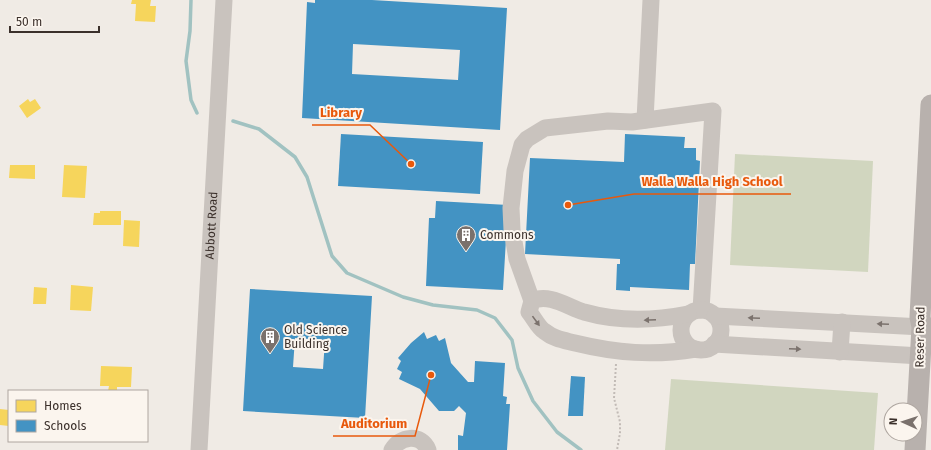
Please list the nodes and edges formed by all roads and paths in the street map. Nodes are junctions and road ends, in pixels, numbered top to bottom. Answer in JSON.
{"nodes":[{"id":1,"x":224,"y":0,"type":"edge"},
{"id":2,"x":651,"y":0,"type":"edge"},
{"id":3,"x":931,"y":105,"type":"edge"},
{"id":4,"x":644,"y":120,"type":"junction"},
{"id":5,"x":532,"y":301,"type":"junction"},
{"id":6,"x":701,"y":313,"type":"junction"},
{"id":7,"x":842,"y":322,"type":"junction"},
{"id":8,"x":922,"y":326,"type":"junction"},
{"id":9,"x":714,"y":344,"type":"junction"},
{"id":10,"x":696,"y":349,"type":"junction"},
{"id":11,"x":616,"y":352,"type":"junction"},
{"id":12,"x":840,"y":352,"type":"junction"},
{"id":13,"x":921,"y":356,"type":"junction"},
{"id":14,"x":199,"y":450,"type":"edge"},
{"id":15,"x":392,"y":450,"type":"edge"},
{"id":16,"x":428,"y":450,"type":"edge"},
{"id":17,"x":618,"y":450,"type":"edge"},
{"id":18,"x":915,"y":450,"type":"edge"}],
"edges":[{"from":1,"to":14,"type":"street","name":"Abbott Road"},
{"from":2,"to":4,"type":"street"},
{"from":3,"to":8,"type":"main road","name":"Reser Road"},
{"from":4,"to":5,"type":"street"},
{"from":4,"to":6,"type":"street"},
{"from":6,"to":5,"type":"street","one_way":true},
{"from":5,"to":11,"type":"street","one_way":true},
{"from":7,"to":6,"type":"street","one_way":true},
{"from":6,"to":9,"type":"street"},
{"from":6,"to":10,"type":"street"},
{"from":8,"to":7,"type":"street","one_way":true},
{"from":7,"to":12,"type":"street"},
{"from":8,"to":13,"type":"main road","name":"Reser Road"},
{"from":9,"to":10,"type":"street"},
{"from":9,"to":12,"type":"street","one_way":true},
{"from":10,"to":11,"type":"street"},
{"from":11,"to":17,"type":"path"},
{"from":12,"to":13,"type":"street"},
{"from":13,"to":18,"type":"main road","name":"Reser Road"},
{"from":15,"to":16,"type":"street"}]}
